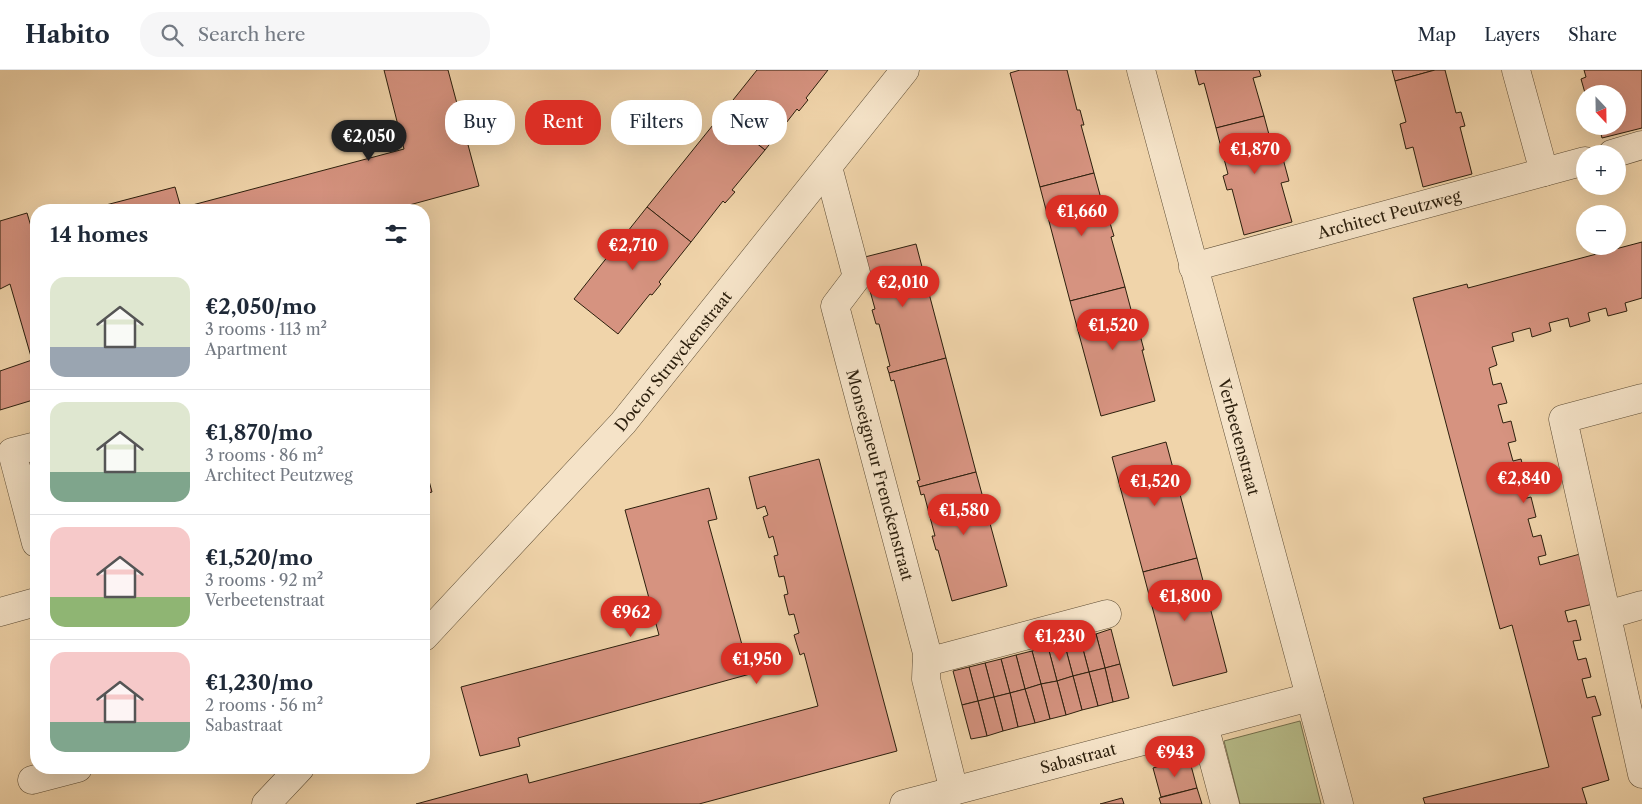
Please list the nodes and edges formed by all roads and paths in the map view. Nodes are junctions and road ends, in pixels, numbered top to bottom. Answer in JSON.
{"nodes":[{"id":1,"x":904,"y":70,"type":"edge"},
{"id":2,"x":1140,"y":70,"type":"edge"},
{"id":3,"x":1516,"y":70,"type":"edge"},
{"id":4,"x":1642,"y":145,"type":"edge"},
{"id":5,"x":1626,"y":150,"type":"edge"},
{"id":6,"x":1576,"y":163,"type":"edge"},
{"id":7,"x":828,"y":167,"type":"junction"},
{"id":8,"x":1544,"y":172,"type":"junction"},
{"id":9,"x":1193,"y":267,"type":"junction"},
{"id":10,"x":1642,"y":398,"type":"edge"},
{"id":11,"x":30,"y":448,"type":"edge"},
{"id":12,"x":30,"y":520,"type":"edge"},
{"id":13,"x":30,"y":604,"type":"edge"},
{"id":14,"x":1642,"y":605,"type":"edge"},
{"id":15,"x":0,"y":612,"type":"edge"},
{"id":16,"x":1107,"y":614,"type":"dead end"},
{"id":17,"x":1607,"y":615,"type":"junction"},
{"id":18,"x":430,"y":631,"type":"edge"},
{"id":19,"x":927,"y":662,"type":"junction"},
{"id":20,"x":1310,"y":697,"type":"junction"},
{"id":21,"x":1204,"y":725,"type":"junction"},
{"id":22,"x":55,"y":774,"type":"edge"},
{"id":23,"x":294,"y":774,"type":"edge"},
{"id":24,"x":1642,"y":774,"type":"edge"},
{"id":25,"x":32,"y":780,"type":"dead end"},
{"id":26,"x":949,"y":796,"type":"edge"},
{"id":27,"x":266,"y":804,"type":"edge"},
{"id":28,"x":904,"y":804,"type":"edge"},
{"id":29,"x":1225,"y":804,"type":"edge"},
{"id":30,"x":1339,"y":804,"type":"edge"}],
"edges":[{"from":1,"to":7,"type":"street","name":"Doctor Struyckenstraat"},
{"from":2,"to":9,"type":"street","name":"Verbeetenstraat"},
{"from":3,"to":8,"type":"street"},
{"from":4,"to":5,"type":"street"},
{"from":6,"to":8,"type":"street","name":"Architect Peutzweg"},
{"from":7,"to":18,"type":"street","name":"Doctor Struyckenstraat"},
{"from":7,"to":19,"type":"street","name":"Monseigneur Frenckenstraat"},
{"from":8,"to":9,"type":"street","name":"Architect Peutzweg"},
{"from":9,"to":20,"type":"street","name":"Verbeetenstraat"},
{"from":10,"to":17,"type":"street"},
{"from":11,"to":12,"type":"street"},
{"from":13,"to":15,"type":"street"},
{"from":14,"to":17,"type":"street"},
{"from":16,"to":19,"type":"street"},
{"from":17,"to":24,"type":"street"},
{"from":19,"to":26,"type":"street","name":"Monseigneur Frenckenstraat"},
{"from":20,"to":21,"type":"street","name":"Sabastraat"},
{"from":20,"to":30,"type":"street","name":"Verbeetenstraat"},
{"from":21,"to":26,"type":"street","name":"Sabastraat"},
{"from":21,"to":29,"type":"street"},
{"from":22,"to":25,"type":"street"},
{"from":23,"to":27,"type":"street"},
{"from":26,"to":28,"type":"street","name":"Sabastraat"}]}
